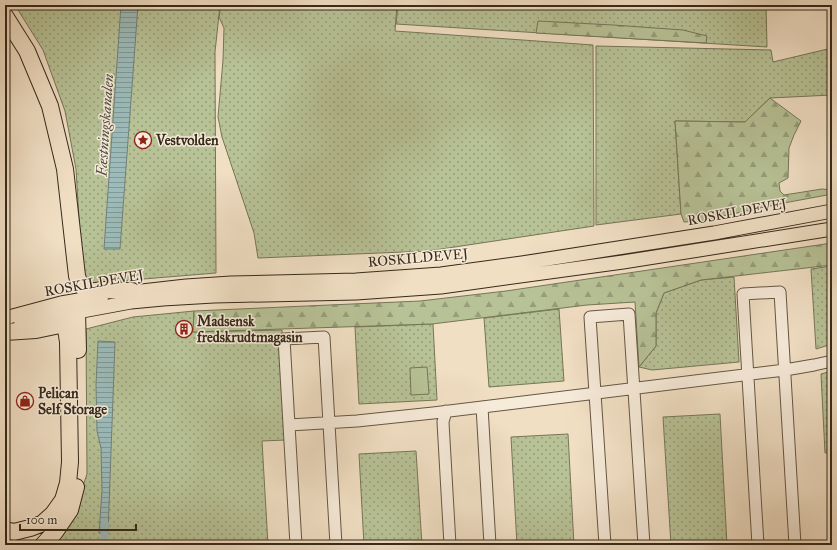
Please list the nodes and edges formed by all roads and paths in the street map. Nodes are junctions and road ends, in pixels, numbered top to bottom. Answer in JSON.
{"nodes":[{"id":1,"x":5,"y":16,"type":"edge"},
{"id":2,"x":832,"y":211,"type":"edge"},
{"id":3,"x":832,"y":225,"type":"edge"},
{"id":4,"x":832,"y":229,"type":"edge"},
{"id":5,"x":815,"y":231,"type":"junction"},
{"id":6,"x":132,"y":292,"type":"junction"},
{"id":7,"x":61,"y":303,"type":"junction"},
{"id":8,"x":77,"y":312,"type":"junction"},
{"id":9,"x":5,"y":318,"type":"edge"},
{"id":10,"x":5,"y":331,"type":"edge"},
{"id":11,"x":832,"y":361,"type":"edge"},
{"id":12,"x":785,"y":370,"type":"junction"},
{"id":13,"x":748,"y":374,"type":"junction"},
{"id":14,"x":634,"y":388,"type":"junction"},
{"id":15,"x":595,"y":393,"type":"junction"},
{"id":16,"x":482,"y":407,"type":"junction"},
{"id":17,"x":446,"y":411,"type":"junction"},
{"id":18,"x":288,"y":420,"type":"junction"},
{"id":19,"x":328,"y":423,"type":"junction"},
{"id":20,"x":5,"y":530,"type":"edge"},
{"id":21,"x":43,"y":545,"type":"edge"},
{"id":22,"x":296,"y":545,"type":"edge"},
{"id":23,"x":336,"y":545,"type":"edge"},
{"id":24,"x":450,"y":545,"type":"edge"},
{"id":25,"x":490,"y":545,"type":"edge"},
{"id":26,"x":604,"y":545,"type":"edge"},
{"id":27,"x":644,"y":545,"type":"edge"},
{"id":28,"x":758,"y":545,"type":"edge"},
{"id":29,"x":796,"y":545,"type":"edge"}],
"edges":[{"from":1,"to":6,"type":"highway"},
{"from":2,"to":6,"type":"main road","name":"ROSKILDEVEJ"},
{"from":3,"to":5,"type":"main road"},
{"from":4,"to":5,"type":"main road","name":"ROSKILDEVEJ"},
{"from":5,"to":8,"type":"main road","name":"ROSKILDEVEJ"},
{"from":6,"to":7,"type":"main road","name":"ROSKILDEVEJ"},
{"from":7,"to":8,"type":"main road"},
{"from":7,"to":9,"type":"main road","name":"ROSKILDEVEJ"},
{"from":8,"to":10,"type":"main road","name":"ROSKILDEVEJ"},
{"from":8,"to":21,"type":"highway"},
{"from":10,"to":20,"type":"highway"},
{"from":11,"to":12,"type":"street"},
{"from":12,"to":13,"type":"street"},
{"from":12,"to":13,"type":"street"},
{"from":12,"to":29,"type":"street"},
{"from":13,"to":14,"type":"street"},
{"from":13,"to":28,"type":"street"},
{"from":14,"to":15,"type":"street"},
{"from":14,"to":15,"type":"street"},
{"from":14,"to":27,"type":"street"},
{"from":15,"to":16,"type":"street"},
{"from":15,"to":26,"type":"street"},
{"from":16,"to":17,"type":"street"},
{"from":16,"to":25,"type":"street"},
{"from":17,"to":19,"type":"street"},
{"from":17,"to":24,"type":"street"},
{"from":18,"to":19,"type":"street"},
{"from":18,"to":19,"type":"street"},
{"from":18,"to":22,"type":"street"},
{"from":19,"to":23,"type":"street"}]}
